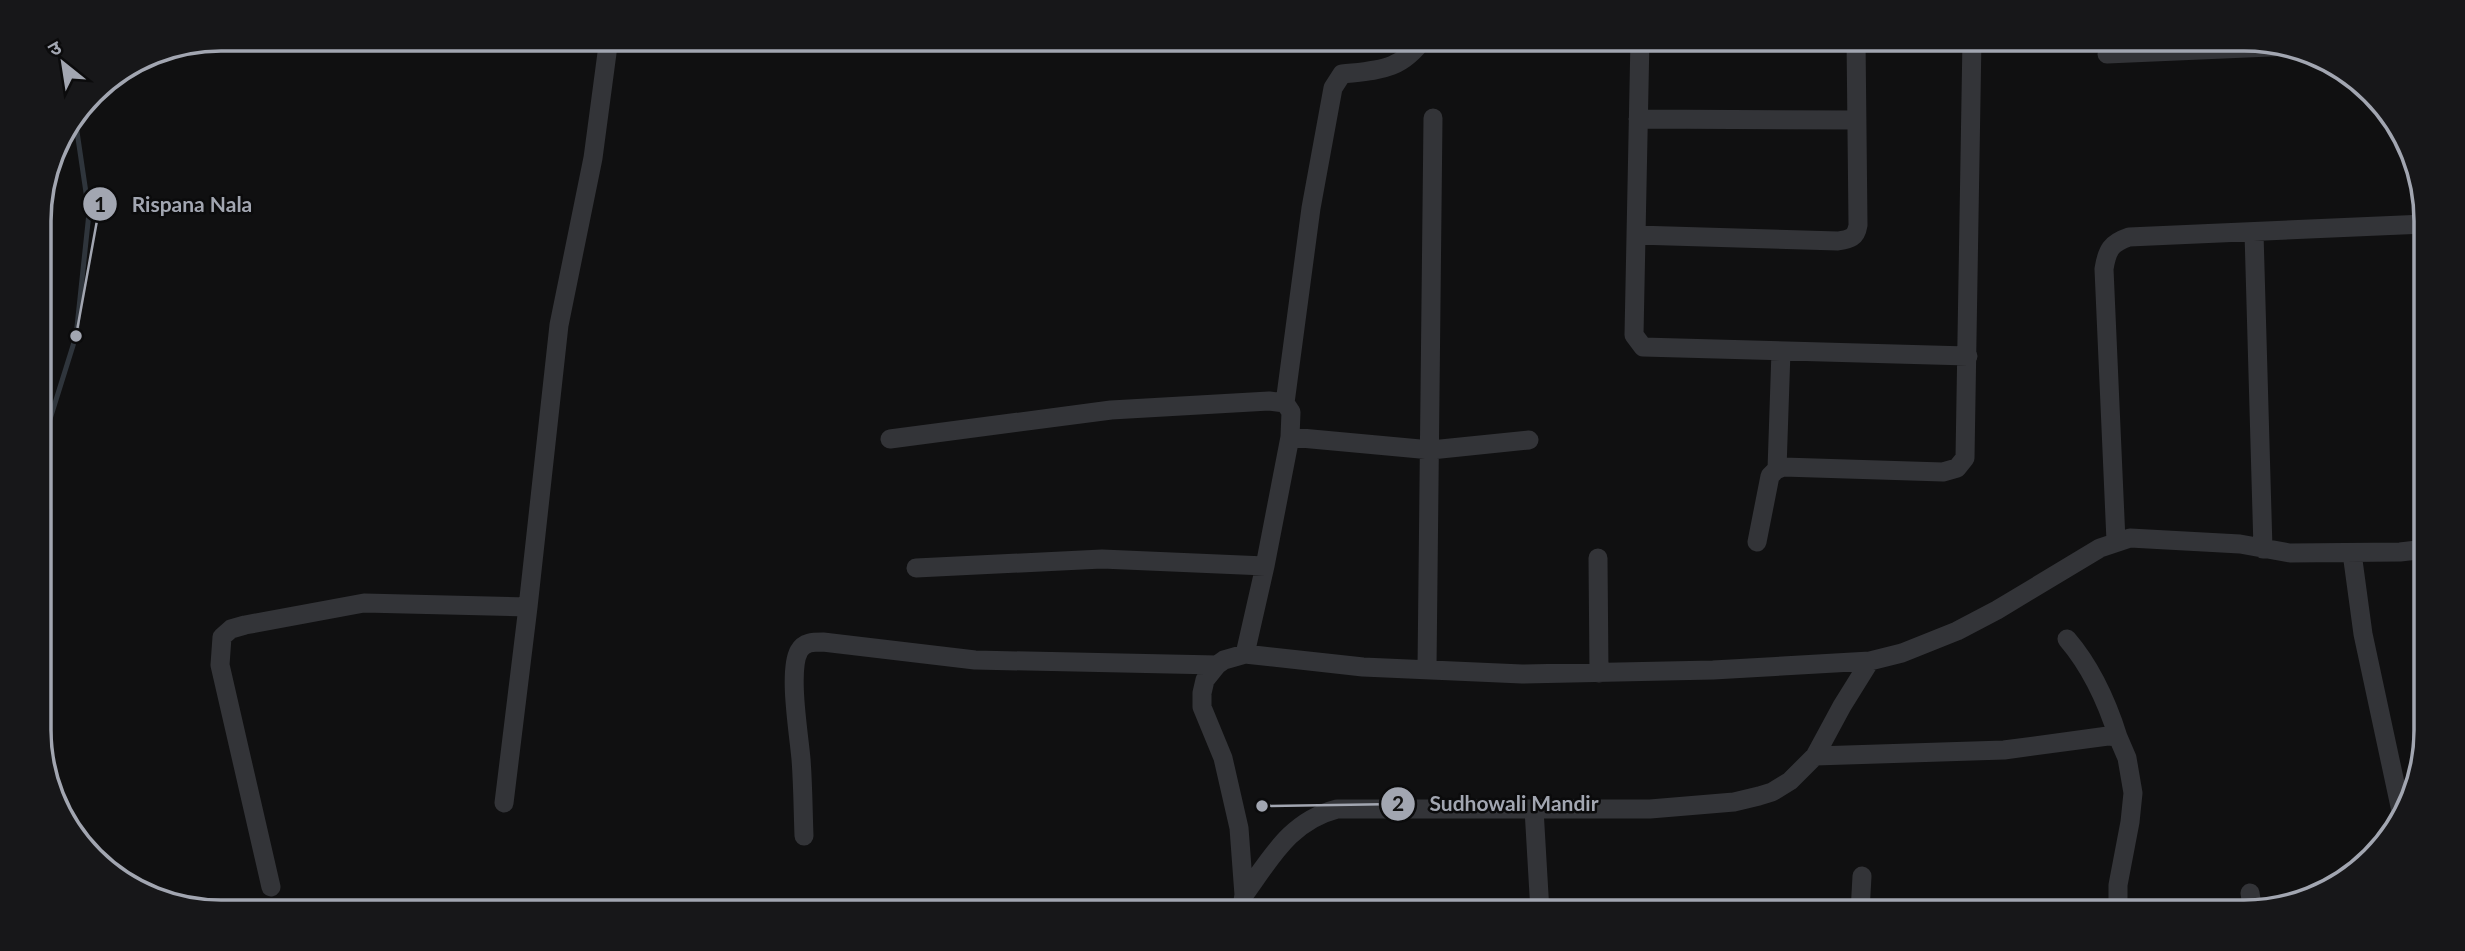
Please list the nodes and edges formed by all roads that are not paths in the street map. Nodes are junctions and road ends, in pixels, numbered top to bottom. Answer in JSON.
{"nodes":[{"id":1,"x":607,"y":51,"type":"edge"},
{"id":2,"x":1414,"y":51,"type":"edge"},
{"id":3,"x":1640,"y":51,"type":"edge"},
{"id":4,"x":1856,"y":51,"type":"edge"},
{"id":5,"x":1972,"y":51,"type":"edge"},
{"id":6,"x":2142,"y":51,"type":"edge"},
{"id":7,"x":2107,"y":54,"type":"dead end"},
{"id":8,"x":1433,"y":118,"type":"dead end"},
{"id":9,"x":1638,"y":119,"type":"junction"},
{"id":10,"x":1857,"y":120,"type":"junction"},
{"id":11,"x":2414,"y":225,"type":"edge"},
{"id":12,"x":2253,"y":233,"type":"junction"},
{"id":13,"x":1636,"y":235,"type":"junction"},
{"id":14,"x":1781,"y":351,"type":"junction"},
{"id":15,"x":1968,"y":356,"type":"junction"},
{"id":16,"x":1285,"y":403,"type":"junction"},
{"id":17,"x":1290,"y":437,"type":"junction"},
{"id":18,"x":891,"y":439,"type":"dead end"},
{"id":19,"x":1529,"y":440,"type":"dead end"},
{"id":20,"x":1431,"y":450,"type":"junction"},
{"id":21,"x":1777,"y":469,"type":"junction"},
{"id":22,"x":2116,"y":541,"type":"junction"},
{"id":23,"x":1757,"y":542,"type":"dead end"},
{"id":24,"x":2263,"y":549,"type":"junction"},
{"id":25,"x":2414,"y":550,"type":"edge"},
{"id":26,"x":2352,"y":553,"type":"junction"},
{"id":27,"x":1598,"y":558,"type":"dead end"},
{"id":28,"x":1265,"y":566,"type":"junction"},
{"id":29,"x":916,"y":568,"type":"dead end"},
{"id":30,"x":528,"y":607,"type":"junction"},
{"id":31,"x":2067,"y":639,"type":"dead end"},
{"id":32,"x":1245,"y":654,"type":"junction"},
{"id":33,"x":1870,"y":661,"type":"junction"},
{"id":34,"x":1217,"y":665,"type":"junction"},
{"id":35,"x":1427,"y":669,"type":"junction"},
{"id":36,"x":1599,"y":673,"type":"junction"},
{"id":37,"x":2118,"y":737,"type":"junction"},
{"id":38,"x":1815,"y":756,"type":"junction"},
{"id":39,"x":2399,"y":801,"type":"edge"},
{"id":40,"x":503,"y":803,"type":"dead end"},
{"id":41,"x":1534,"y":809,"type":"junction"},
{"id":42,"x":804,"y":836,"type":"dead end"},
{"id":43,"x":1862,"y":876,"type":"dead end"},
{"id":44,"x":271,"y":887,"type":"dead end"},
{"id":45,"x":1242,"y":900,"type":"edge"},
{"id":46,"x":1245,"y":900,"type":"edge"},
{"id":47,"x":1539,"y":900,"type":"edge"},
{"id":48,"x":1861,"y":900,"type":"edge"},
{"id":49,"x":2118,"y":900,"type":"edge"}],
"edges":[{"from":1,"to":30,"type":"street"},
{"from":2,"to":16,"type":"street"},
{"from":3,"to":9,"type":"street"},
{"from":4,"to":10,"type":"street"},
{"from":5,"to":15,"type":"street"},
{"from":6,"to":7,"type":"street"},
{"from":8,"to":20,"type":"street"},
{"from":9,"to":10,"type":"street"},
{"from":9,"to":13,"type":"street"},
{"from":10,"to":13,"type":"street"},
{"from":11,"to":12,"type":"street"},
{"from":12,"to":22,"type":"street"},
{"from":12,"to":24,"type":"street"},
{"from":13,"to":14,"type":"street"},
{"from":14,"to":15,"type":"street"},
{"from":14,"to":21,"type":"street"},
{"from":15,"to":21,"type":"street"},
{"from":16,"to":17,"type":"street"},
{"from":16,"to":18,"type":"street"},
{"from":17,"to":20,"type":"street"},
{"from":17,"to":28,"type":"street"},
{"from":19,"to":20,"type":"street"},
{"from":20,"to":35,"type":"street"},
{"from":21,"to":23,"type":"street"},
{"from":22,"to":24,"type":"street"},
{"from":22,"to":33,"type":"street"},
{"from":24,"to":26,"type":"street"},
{"from":25,"to":26,"type":"street"},
{"from":26,"to":39,"type":"street"},
{"from":27,"to":36,"type":"street"},
{"from":28,"to":29,"type":"street"},
{"from":28,"to":32,"type":"street"},
{"from":30,"to":40,"type":"street"},
{"from":30,"to":44,"type":"street"},
{"from":31,"to":37,"type":"street"},
{"from":32,"to":34,"type":"street"},
{"from":32,"to":35,"type":"street"},
{"from":33,"to":36,"type":"street"},
{"from":33,"to":38,"type":"street"},
{"from":34,"to":42,"type":"street"},
{"from":34,"to":45,"type":"street"},
{"from":35,"to":36,"type":"street"},
{"from":37,"to":38,"type":"street"},
{"from":37,"to":49,"type":"street"},
{"from":38,"to":41,"type":"street"},
{"from":41,"to":46,"type":"street"},
{"from":41,"to":47,"type":"street"},
{"from":43,"to":48,"type":"street"}]}
